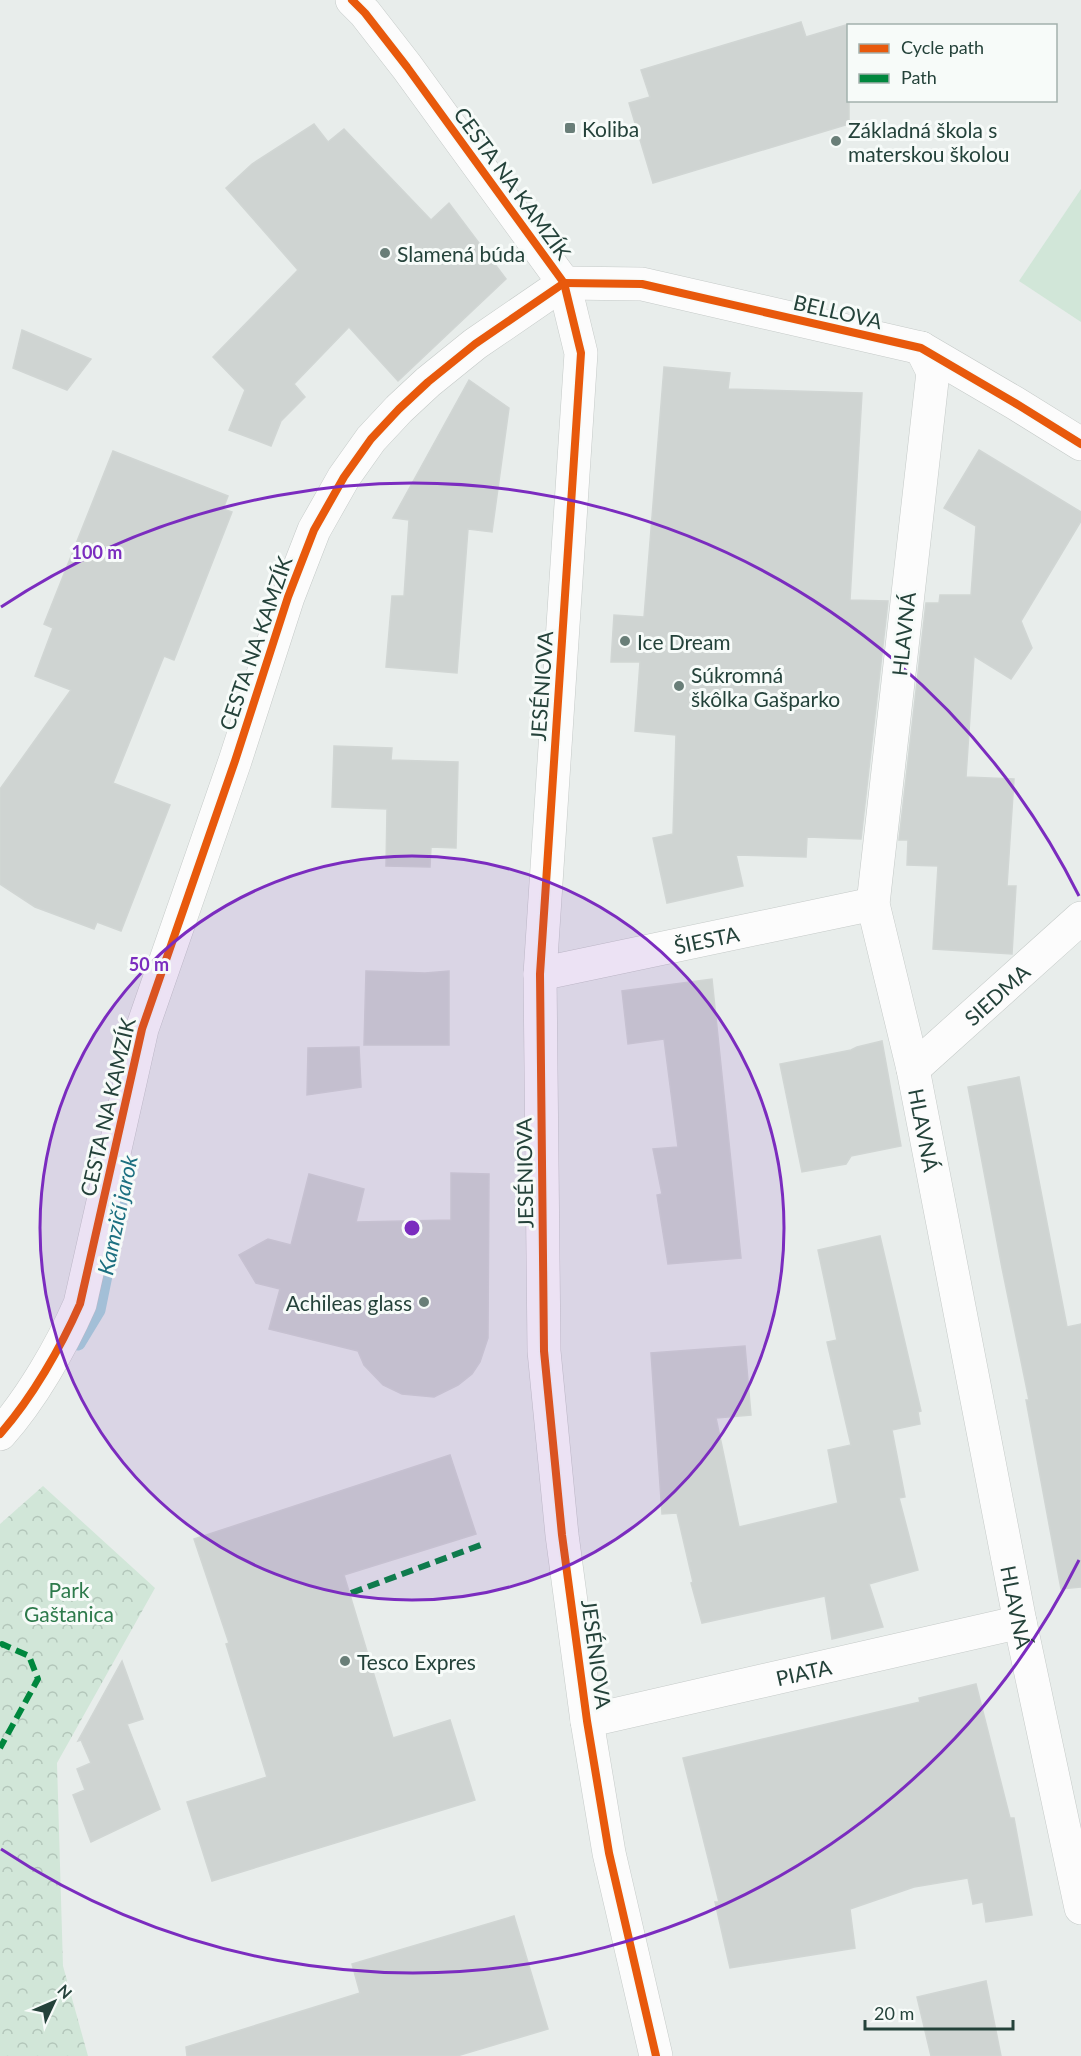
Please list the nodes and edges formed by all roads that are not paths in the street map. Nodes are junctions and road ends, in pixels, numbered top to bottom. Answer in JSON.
{"nodes":[{"id":1,"x":352,"y":0,"type":"edge"},
{"id":2,"x":564,"y":283,"type":"junction"},
{"id":3,"x":921,"y":348,"type":"junction"},
{"id":4,"x":1081,"y":444,"type":"edge"},
{"id":5,"x":873,"y":904,"type":"junction"},
{"id":6,"x":1081,"y":918,"type":"edge"},
{"id":7,"x":540,"y":974,"type":"junction"},
{"id":8,"x":913,"y":1069,"type":"junction"},
{"id":9,"x":0,"y":1434,"type":"edge"},
{"id":10,"x":1020,"y":1622,"type":"junction"},
{"id":11,"x":587,"y":1720,"type":"junction"},
{"id":12,"x":1081,"y":1908,"type":"edge"},
{"id":13,"x":656,"y":2056,"type":"edge"}],
"edges":[{"from":1,"to":2,"type":"street","name":"CESTA NA KAMZÍK"},
{"from":2,"to":3,"type":"street","name":"BELLOVA"},
{"from":2,"to":7,"type":"street","name":"JESÉNIOVA"},
{"from":2,"to":9,"type":"street","name":"CESTA NA KAMZÍK"},
{"from":3,"to":4,"type":"street","name":"BELLOVA"},
{"from":3,"to":5,"type":"street","name":"HLAVNÁ"},
{"from":5,"to":7,"type":"street","name":"ŠIESTA"},
{"from":5,"to":8,"type":"street","name":"HLAVNÁ"},
{"from":6,"to":8,"type":"street","name":"SIEDMA"},
{"from":7,"to":11,"type":"street","name":"JESÉNIOVA"},
{"from":8,"to":10,"type":"street","name":"HLAVNÁ"},
{"from":10,"to":11,"type":"street","name":"PIATA"},
{"from":10,"to":12,"type":"street","name":"HLAVNÁ"},
{"from":11,"to":13,"type":"street","name":"JESÉNIOVA"}]}
